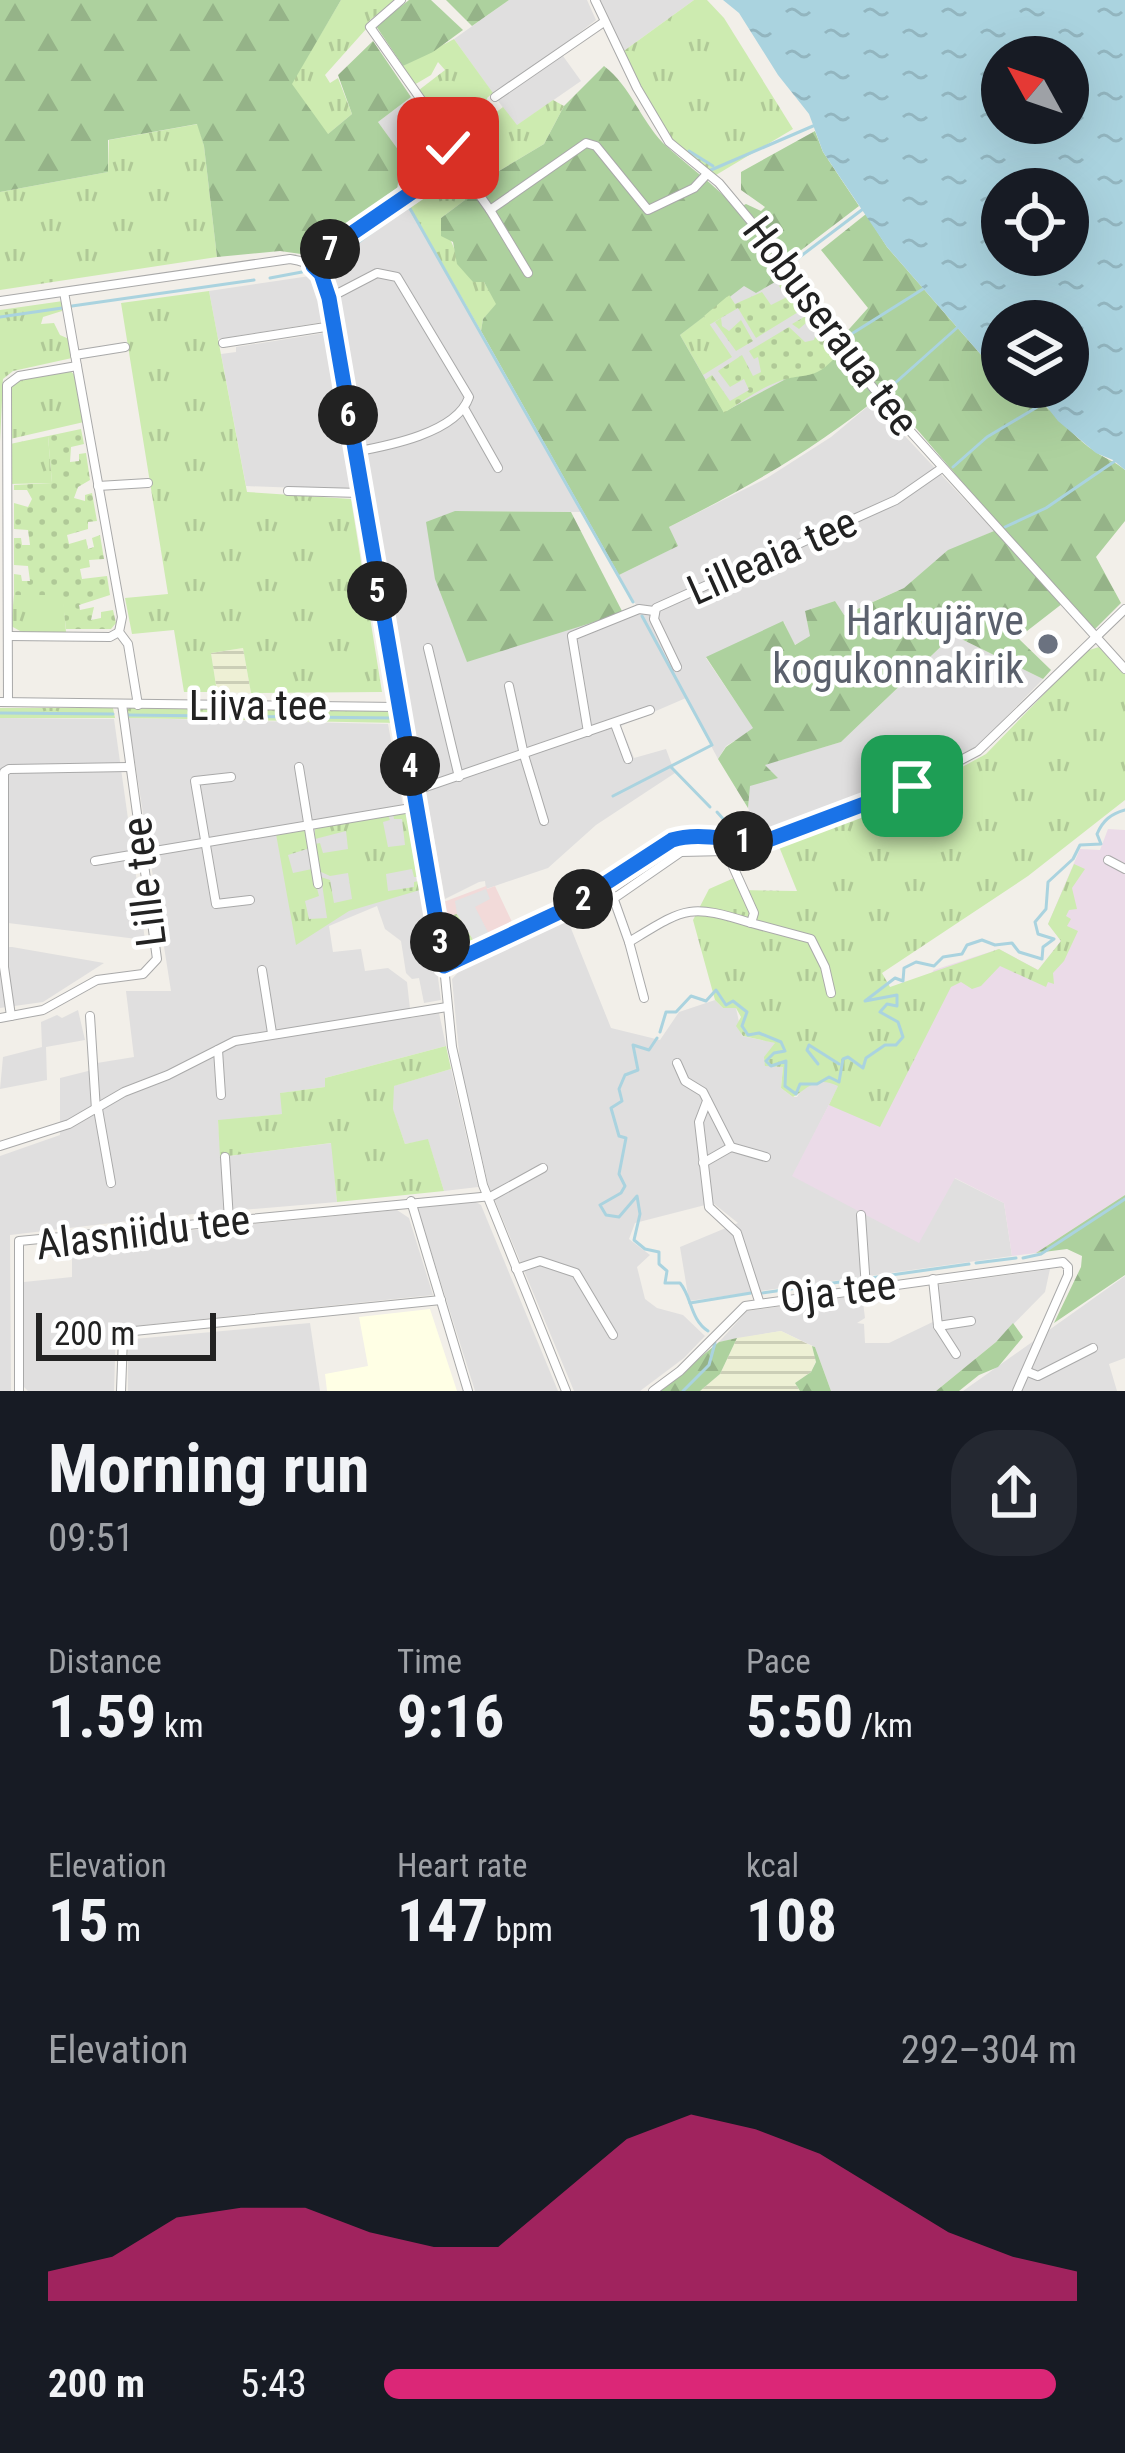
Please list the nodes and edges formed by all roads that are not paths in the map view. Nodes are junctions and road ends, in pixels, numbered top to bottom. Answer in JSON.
{"nodes":[{"id":1,"x":401,"y":0,"type":"edge"},
{"id":2,"x":596,"y":0,"type":"edge"},
{"id":3,"x":604,"y":22,"type":"junction"},
{"id":4,"x":495,"y":97,"type":"dead end"},
{"id":5,"x":456,"y":162,"type":"junction"},
{"id":6,"x":707,"y":174,"type":"junction"},
{"id":7,"x":490,"y":210,"type":"junction"},
{"id":8,"x":313,"y":266,"type":"junction"},
{"id":9,"x":528,"y":273,"type":"dead end"},
{"id":10,"x":64,"y":292,"type":"junction"},
{"id":11,"x":329,"y":298,"type":"junction"},
{"id":12,"x":0,"y":301,"type":"edge"},
{"id":13,"x":332,"y":326,"type":"junction"},
{"id":14,"x":223,"y":343,"type":"dead end"},
{"id":15,"x":125,"y":347,"type":"dead end"},
{"id":16,"x":75,"y":355,"type":"junction"},
{"id":17,"x":77,"y":366,"type":"junction"},
{"id":18,"x":464,"y":408,"type":"junction"},
{"id":19,"x":354,"y":452,"type":"junction"},
{"id":20,"x":498,"y":468,"type":"dead end"},
{"id":21,"x":942,"y":468,"type":"junction"},
{"id":22,"x":148,"y":483,"type":"dead end"},
{"id":23,"x":98,"y":486,"type":"junction"},
{"id":24,"x":288,"y":490,"type":"dead end"},
{"id":25,"x":360,"y":493,"type":"junction"},
{"id":26,"x":1125,"y":609,"type":"edge"},
{"id":27,"x":654,"y":611,"type":"junction"},
{"id":28,"x":119,"y":632,"type":"junction"},
{"id":29,"x":9,"y":636,"type":"junction"},
{"id":30,"x":1094,"y":636,"type":"junction"},
{"id":31,"x":428,"y":648,"type":"dead end"},
{"id":32,"x":677,"y":667,"type":"dead end"},
{"id":33,"x":1125,"y":669,"type":"edge"},
{"id":34,"x":509,"y":686,"type":"dead end"},
{"id":35,"x":4,"y":702,"type":"edge"},
{"id":36,"x":122,"y":704,"type":"junction"},
{"id":37,"x":138,"y":704,"type":"junction"},
{"id":38,"x":397,"y":707,"type":"junction"},
{"id":39,"x":650,"y":710,"type":"dead end"},
{"id":40,"x":615,"y":724,"type":"junction"},
{"id":41,"x":588,"y":732,"type":"junction"},
{"id":42,"x":524,"y":754,"type":"junction"},
{"id":43,"x":628,"y":759,"type":"dead end"},
{"id":44,"x":298,"y":766,"type":"dead end"},
{"id":45,"x":129,"y":767,"type":"junction"},
{"id":46,"x":231,"y":777,"type":"dead end"},
{"id":47,"x":459,"y":777,"type":"junction"},
{"id":48,"x":414,"y":791,"type":"junction"},
{"id":49,"x":417,"y":807,"type":"junction"},
{"id":50,"x":544,"y":820,"type":"dead end"},
{"id":51,"x":309,"y":826,"type":"junction"},
{"id":52,"x":207,"y":843,"type":"junction"},
{"id":53,"x":142,"y":853,"type":"junction"},
{"id":54,"x":1108,"y":860,"type":"dead end"},
{"id":55,"x":95,"y":861,"type":"dead end"},
{"id":56,"x":1125,"y":869,"type":"edge"},
{"id":57,"x":608,"y":883,"type":"junction"},
{"id":58,"x":318,"y":884,"type":"dead end"},
{"id":59,"x":616,"y":897,"type":"junction"},
{"id":60,"x":250,"y":901,"type":"dead end"},
{"id":61,"x":752,"y":923,"type":"junction"},
{"id":62,"x":629,"y":942,"type":"junction"},
{"id":63,"x":444,"y":966,"type":"junction"},
{"id":64,"x":262,"y":970,"type":"dead end"},
{"id":65,"x":830,"y":993,"type":"dead end"},
{"id":66,"x":644,"y":998,"type":"dead end"},
{"id":67,"x":447,"y":1007,"type":"junction"},
{"id":68,"x":90,"y":1016,"type":"dead end"},
{"id":69,"x":5,"y":1017,"type":"edge"},
{"id":70,"x":272,"y":1033,"type":"junction"},
{"id":71,"x":218,"y":1050,"type":"junction"},
{"id":72,"x":677,"y":1063,"type":"dead end"},
{"id":73,"x":221,"y":1095,"type":"dead end"},
{"id":74,"x":707,"y":1101,"type":"junction"},
{"id":75,"x":97,"y":1110,"type":"junction"},
{"id":76,"x":0,"y":1146,"type":"edge"},
{"id":77,"x":731,"y":1148,"type":"junction"},
{"id":78,"x":225,"y":1157,"type":"dead end"},
{"id":79,"x":766,"y":1157,"type":"dead end"},
{"id":80,"x":703,"y":1163,"type":"junction"},
{"id":81,"x":543,"y":1168,"type":"dead end"},
{"id":82,"x":110,"y":1183,"type":"dead end"},
{"id":83,"x":486,"y":1195,"type":"junction"},
{"id":84,"x":411,"y":1202,"type":"junction"},
{"id":85,"x":861,"y":1215,"type":"dead end"},
{"id":86,"x":229,"y":1220,"type":"junction"},
{"id":87,"x":516,"y":1269,"type":"junction"},
{"id":88,"x":933,"y":1279,"type":"junction"},
{"id":89,"x":866,"y":1288,"type":"junction"},
{"id":90,"x":441,"y":1300,"type":"junction"},
{"id":91,"x":759,"y":1301,"type":"junction"},
{"id":92,"x":971,"y":1321,"type":"dead end"},
{"id":93,"x":938,"y":1326,"type":"junction"},
{"id":94,"x":613,"y":1335,"type":"dead end"},
{"id":95,"x":1094,"y":1348,"type":"dead end"},
{"id":96,"x":956,"y":1354,"type":"dead end"},
{"id":97,"x":1028,"y":1372,"type":"junction"},
{"id":98,"x":19,"y":1391,"type":"edge"},
{"id":99,"x":122,"y":1391,"type":"edge"},
{"id":100,"x":468,"y":1391,"type":"edge"},
{"id":101,"x":566,"y":1391,"type":"edge"},
{"id":102,"x":653,"y":1391,"type":"edge"},
{"id":103,"x":1017,"y":1391,"type":"edge"}],
"edges":[{"from":1,"to":5,"type":"street"},
{"from":2,"to":3,"type":"street","name":"Hobuseraua tee"},
{"from":3,"to":4,"type":"street"},
{"from":3,"to":6,"type":"street","name":"Hobuseraua tee"},
{"from":5,"to":7,"type":"street"},
{"from":5,"to":8,"type":"street"},
{"from":6,"to":7,"type":"street"},
{"from":6,"to":21,"type":"street","name":"Hobuseraua tee"},
{"from":7,"to":9,"type":"street"},
{"from":8,"to":10,"type":"street"},
{"from":8,"to":11,"type":"street"},
{"from":10,"to":12,"type":"street"},
{"from":10,"to":16,"type":"street"},
{"from":11,"to":13,"type":"street"},
{"from":11,"to":18,"type":"street"},
{"from":13,"to":14,"type":"street"},
{"from":13,"to":19,"type":"street"},
{"from":15,"to":16,"type":"street"},
{"from":16,"to":17,"type":"street"},
{"from":17,"to":23,"type":"street"},
{"from":17,"to":29,"type":"street"},
{"from":18,"to":19,"type":"street"},
{"from":18,"to":20,"type":"street"},
{"from":19,"to":25,"type":"street"},
{"from":21,"to":27,"type":"street","name":"Lilleaia tee"},
{"from":21,"to":30,"type":"street","name":"Hobuseraua tee"},
{"from":22,"to":23,"type":"street"},
{"from":23,"to":28,"type":"street"},
{"from":24,"to":25,"type":"street"},
{"from":25,"to":38,"type":"street"},
{"from":26,"to":30,"type":"street"},
{"from":27,"to":32,"type":"street","name":"Lilleaia tee"},
{"from":27,"to":41,"type":"street"},
{"from":28,"to":29,"type":"street"},
{"from":28,"to":37,"type":"street"},
{"from":29,"to":35,"type":"street"},
{"from":30,"to":33,"type":"street","name":"Hobuseraua tee"},
{"from":30,"to":57,"type":"street"},
{"from":31,"to":47,"type":"street"},
{"from":34,"to":42,"type":"street"},
{"from":35,"to":36,"type":"street","name":"Liiva tee"},
{"from":36,"to":37,"type":"street","name":"Liiva tee"},
{"from":36,"to":45,"type":"street","name":"Lille tee"},
{"from":37,"to":38,"type":"street","name":"Liiva tee"},
{"from":38,"to":48,"type":"street"},
{"from":39,"to":40,"type":"street"},
{"from":40,"to":41,"type":"street"},
{"from":40,"to":43,"type":"street"},
{"from":41,"to":42,"type":"street"},
{"from":42,"to":47,"type":"street"},
{"from":42,"to":50,"type":"street"},
{"from":44,"to":51,"type":"street"},
{"from":45,"to":53,"type":"street","name":"Lille tee"},
{"from":45,"to":69,"type":"street"},
{"from":46,"to":52,"type":"street"},
{"from":47,"to":48,"type":"street"},
{"from":48,"to":49,"type":"street"},
{"from":49,"to":51,"type":"street"},
{"from":49,"to":63,"type":"street"},
{"from":51,"to":52,"type":"street"},
{"from":51,"to":58,"type":"street"},
{"from":52,"to":53,"type":"street"},
{"from":52,"to":60,"type":"street"},
{"from":53,"to":55,"type":"street"},
{"from":53,"to":69,"type":"street","name":"Lille tee"},
{"from":54,"to":56,"type":"street"},
{"from":57,"to":59,"type":"street"},
{"from":57,"to":63,"type":"street"},
{"from":59,"to":61,"type":"street"},
{"from":59,"to":62,"type":"street"},
{"from":61,"to":62,"type":"street"},
{"from":61,"to":65,"type":"street"},
{"from":62,"to":66,"type":"street"},
{"from":63,"to":67,"type":"street"},
{"from":64,"to":70,"type":"street"},
{"from":67,"to":70,"type":"street"},
{"from":67,"to":83,"type":"street"},
{"from":68,"to":75,"type":"street"},
{"from":70,"to":71,"type":"street"},
{"from":71,"to":73,"type":"street"},
{"from":71,"to":75,"type":"street"},
{"from":72,"to":74,"type":"street"},
{"from":74,"to":77,"type":"street"},
{"from":74,"to":80,"type":"street"},
{"from":75,"to":76,"type":"street"},
{"from":75,"to":82,"type":"street"},
{"from":77,"to":79,"type":"street"},
{"from":77,"to":80,"type":"street"},
{"from":78,"to":86,"type":"street"},
{"from":80,"to":91,"type":"street"},
{"from":81,"to":83,"type":"street"},
{"from":83,"to":84,"type":"street","name":"Alasniidu tee"},
{"from":83,"to":87,"type":"street"},
{"from":84,"to":86,"type":"street","name":"Alasniidu tee"},
{"from":84,"to":90,"type":"street"},
{"from":85,"to":89,"type":"street"},
{"from":86,"to":98,"type":"street","name":"Alasniidu tee"},
{"from":87,"to":94,"type":"street"},
{"from":87,"to":101,"type":"street"},
{"from":88,"to":89,"type":"street","name":"Oja tee"},
{"from":88,"to":93,"type":"street"},
{"from":88,"to":97,"type":"street","name":"Oja tee"},
{"from":89,"to":91,"type":"street","name":"Oja tee"},
{"from":90,"to":99,"type":"street"},
{"from":90,"to":100,"type":"street"},
{"from":91,"to":102,"type":"street","name":"Oja tee"},
{"from":92,"to":93,"type":"street"},
{"from":93,"to":96,"type":"street"},
{"from":95,"to":97,"type":"street"},
{"from":97,"to":103,"type":"street"}]}
